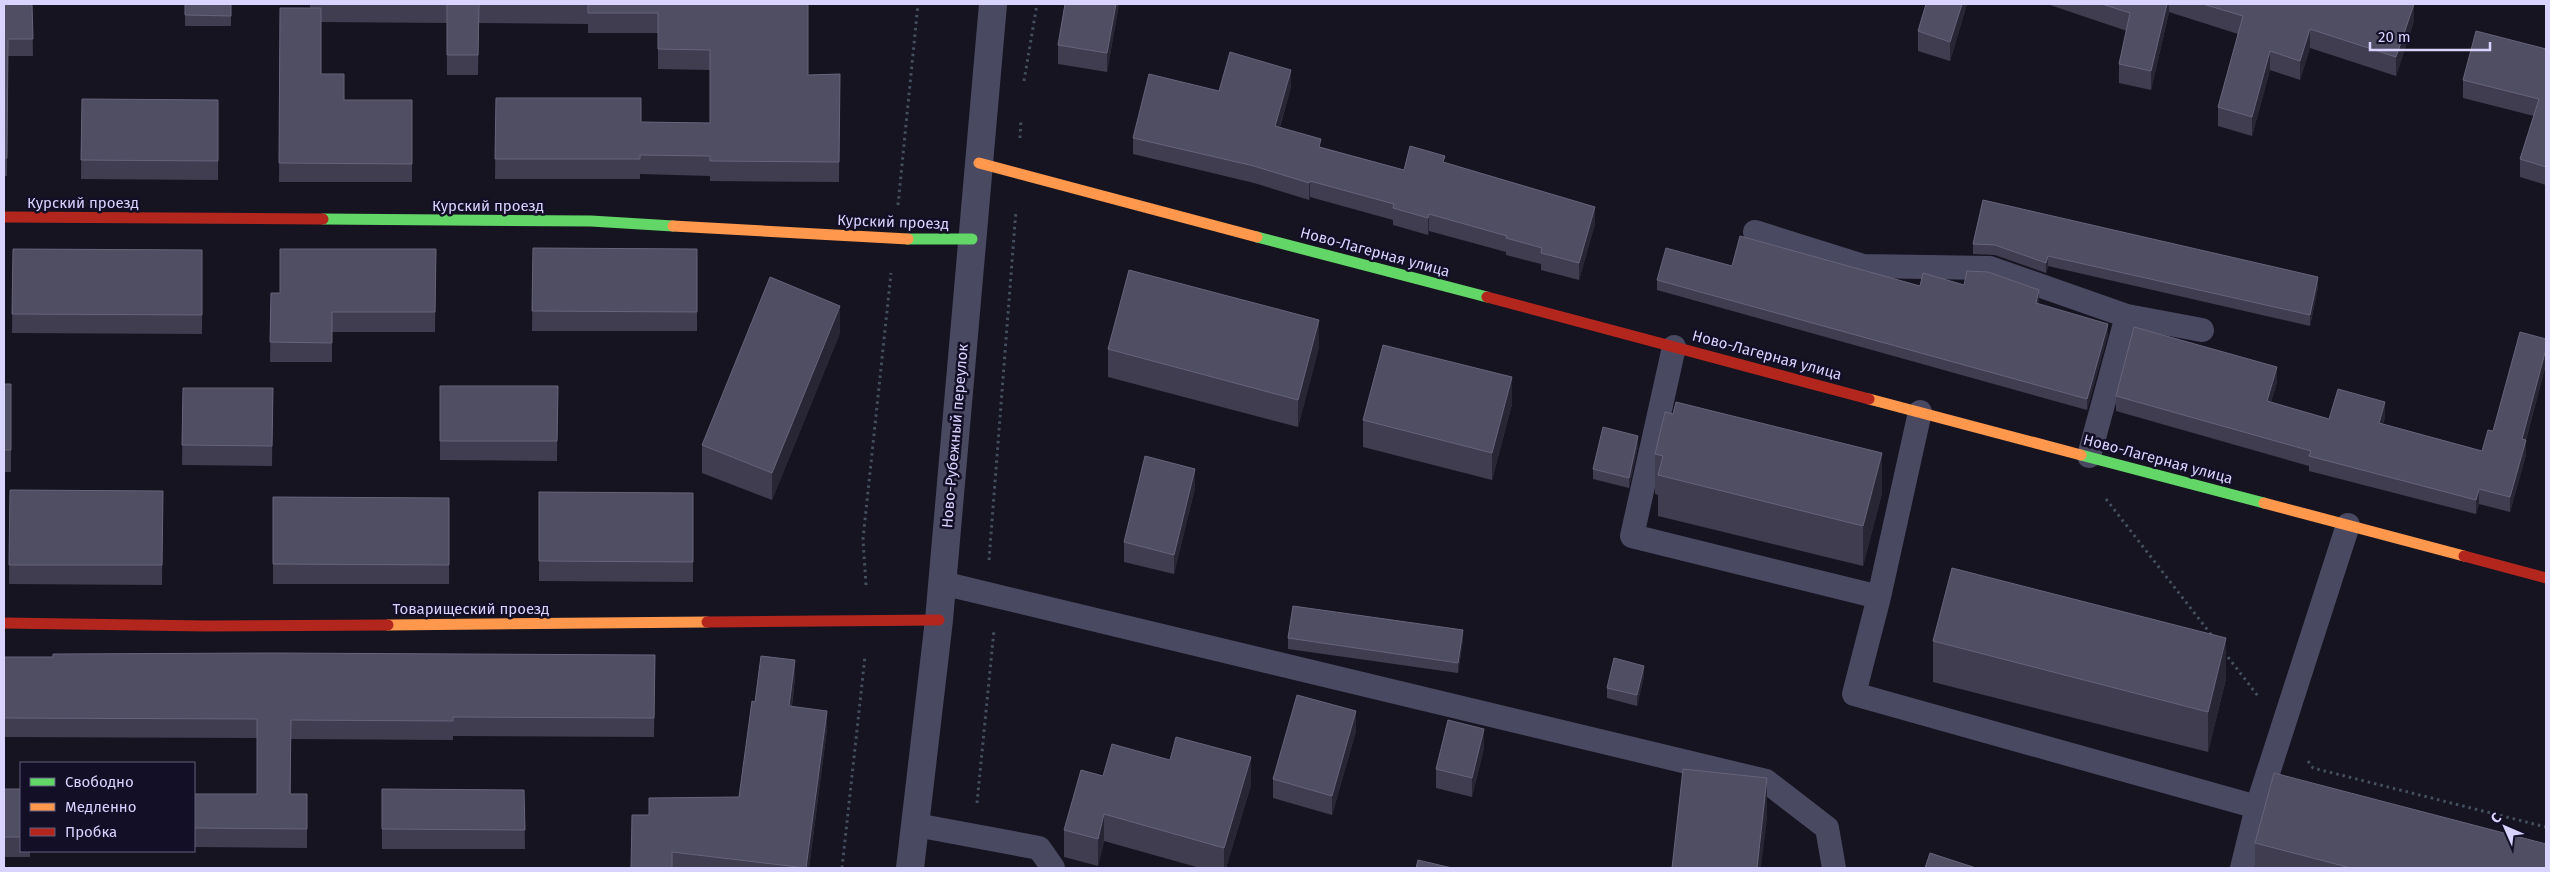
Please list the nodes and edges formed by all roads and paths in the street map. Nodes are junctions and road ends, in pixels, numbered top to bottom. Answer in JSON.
{"nodes":[{"id":1,"x":918,"y":4,"type":"edge"},
{"id":2,"x":993,"y":4,"type":"edge"},
{"id":3,"x":1037,"y":4,"type":"edge"},
{"id":4,"x":1023,"y":86,"type":"dead end"},
{"id":5,"x":1021,"y":115,"type":"dead end"},
{"id":6,"x":979,"y":162,"type":"junction"},
{"id":7,"x":1019,"y":173,"type":"junction"},
{"id":8,"x":4,"y":218,"type":"edge"},
{"id":9,"x":1755,"y":232,"type":"dead end"},
{"id":10,"x":894,"y":238,"type":"junction"},
{"id":11,"x":972,"y":239,"type":"junction"},
{"id":12,"x":2127,"y":316,"type":"junction"},
{"id":13,"x":2202,"y":330,"type":"dead end"},
{"id":14,"x":1674,"y":346,"type":"junction"},
{"id":15,"x":1920,"y":412,"type":"junction"},
{"id":16,"x":2089,"y":456,"type":"junction"},
{"id":17,"x":2348,"y":525,"type":"junction"},
{"id":18,"x":2546,"y":578,"type":"edge"},
{"id":19,"x":942,"y":583,"type":"junction"},
{"id":20,"x":993,"y":595,"type":"junction"},
{"id":21,"x":1879,"y":597,"type":"junction"},
{"id":22,"x":869,"y":620,"type":"junction"},
{"id":23,"x":939,"y":620,"type":"junction"},
{"id":24,"x":4,"y":623,"type":"edge"},
{"id":25,"x":2257,"y":807,"type":"junction"},
{"id":26,"x":916,"y":825,"type":"junction"},
{"id":27,"x":974,"y":836,"type":"junction"},
{"id":28,"x":842,"y":868,"type":"edge"},
{"id":29,"x":910,"y":868,"type":"edge"},
{"id":30,"x":1053,"y":868,"type":"edge"},
{"id":31,"x":1834,"y":868,"type":"edge"},
{"id":32,"x":2242,"y":868,"type":"edge"}],
"edges":[{"from":1,"to":10,"type":"path"},
{"from":2,"to":6,"type":"street","name":"Ново-Рубежный переулок"},
{"from":3,"to":4,"type":"path"},
{"from":5,"to":7,"type":"path"},
{"from":6,"to":7,"type":"street","name":"Ново-Лагерная улица"},
{"from":6,"to":11,"type":"street","name":"Ново-Рубежный переулок"},
{"from":7,"to":14,"type":"street","name":"Ново-Лагерная улица"},
{"from":7,"to":20,"type":"path"},
{"from":8,"to":10,"type":"street","name":"Курский проезд"},
{"from":9,"to":12,"type":"lane"},
{"from":10,"to":11,"type":"street","name":"Курский проезд"},
{"from":10,"to":22,"type":"path"},
{"from":11,"to":19,"type":"street","name":"Ново-Рубежный переулок"},
{"from":12,"to":13,"type":"lane"},
{"from":12,"to":16,"type":"lane"},
{"from":14,"to":15,"type":"street","name":"Ново-Лагерная улица"},
{"from":14,"to":21,"type":"lane"},
{"from":15,"to":16,"type":"street","name":"Ново-Лагерная улица"},
{"from":15,"to":21,"type":"lane"},
{"from":16,"to":17,"type":"street","name":"Ново-Лагерная улица"},
{"from":17,"to":18,"type":"street","name":"Ново-Лагерная улица"},
{"from":17,"to":25,"type":"lane"},
{"from":19,"to":20,"type":"lane"},
{"from":19,"to":23,"type":"street","name":"Ново-Рубежный переулок"},
{"from":20,"to":27,"type":"path"},
{"from":20,"to":31,"type":"lane"},
{"from":21,"to":25,"type":"lane"},
{"from":22,"to":23,"type":"street","name":"Товарищеский проезд"},
{"from":22,"to":24,"type":"street","name":"Товарищеский проезд"},
{"from":22,"to":28,"type":"path"},
{"from":23,"to":26,"type":"street","name":"Ново-Рубежный переулок"},
{"from":25,"to":32,"type":"lane"},
{"from":26,"to":27,"type":"lane"},
{"from":26,"to":29,"type":"street","name":"Ново-Рубежный переулок"},
{"from":27,"to":30,"type":"lane"}]}
